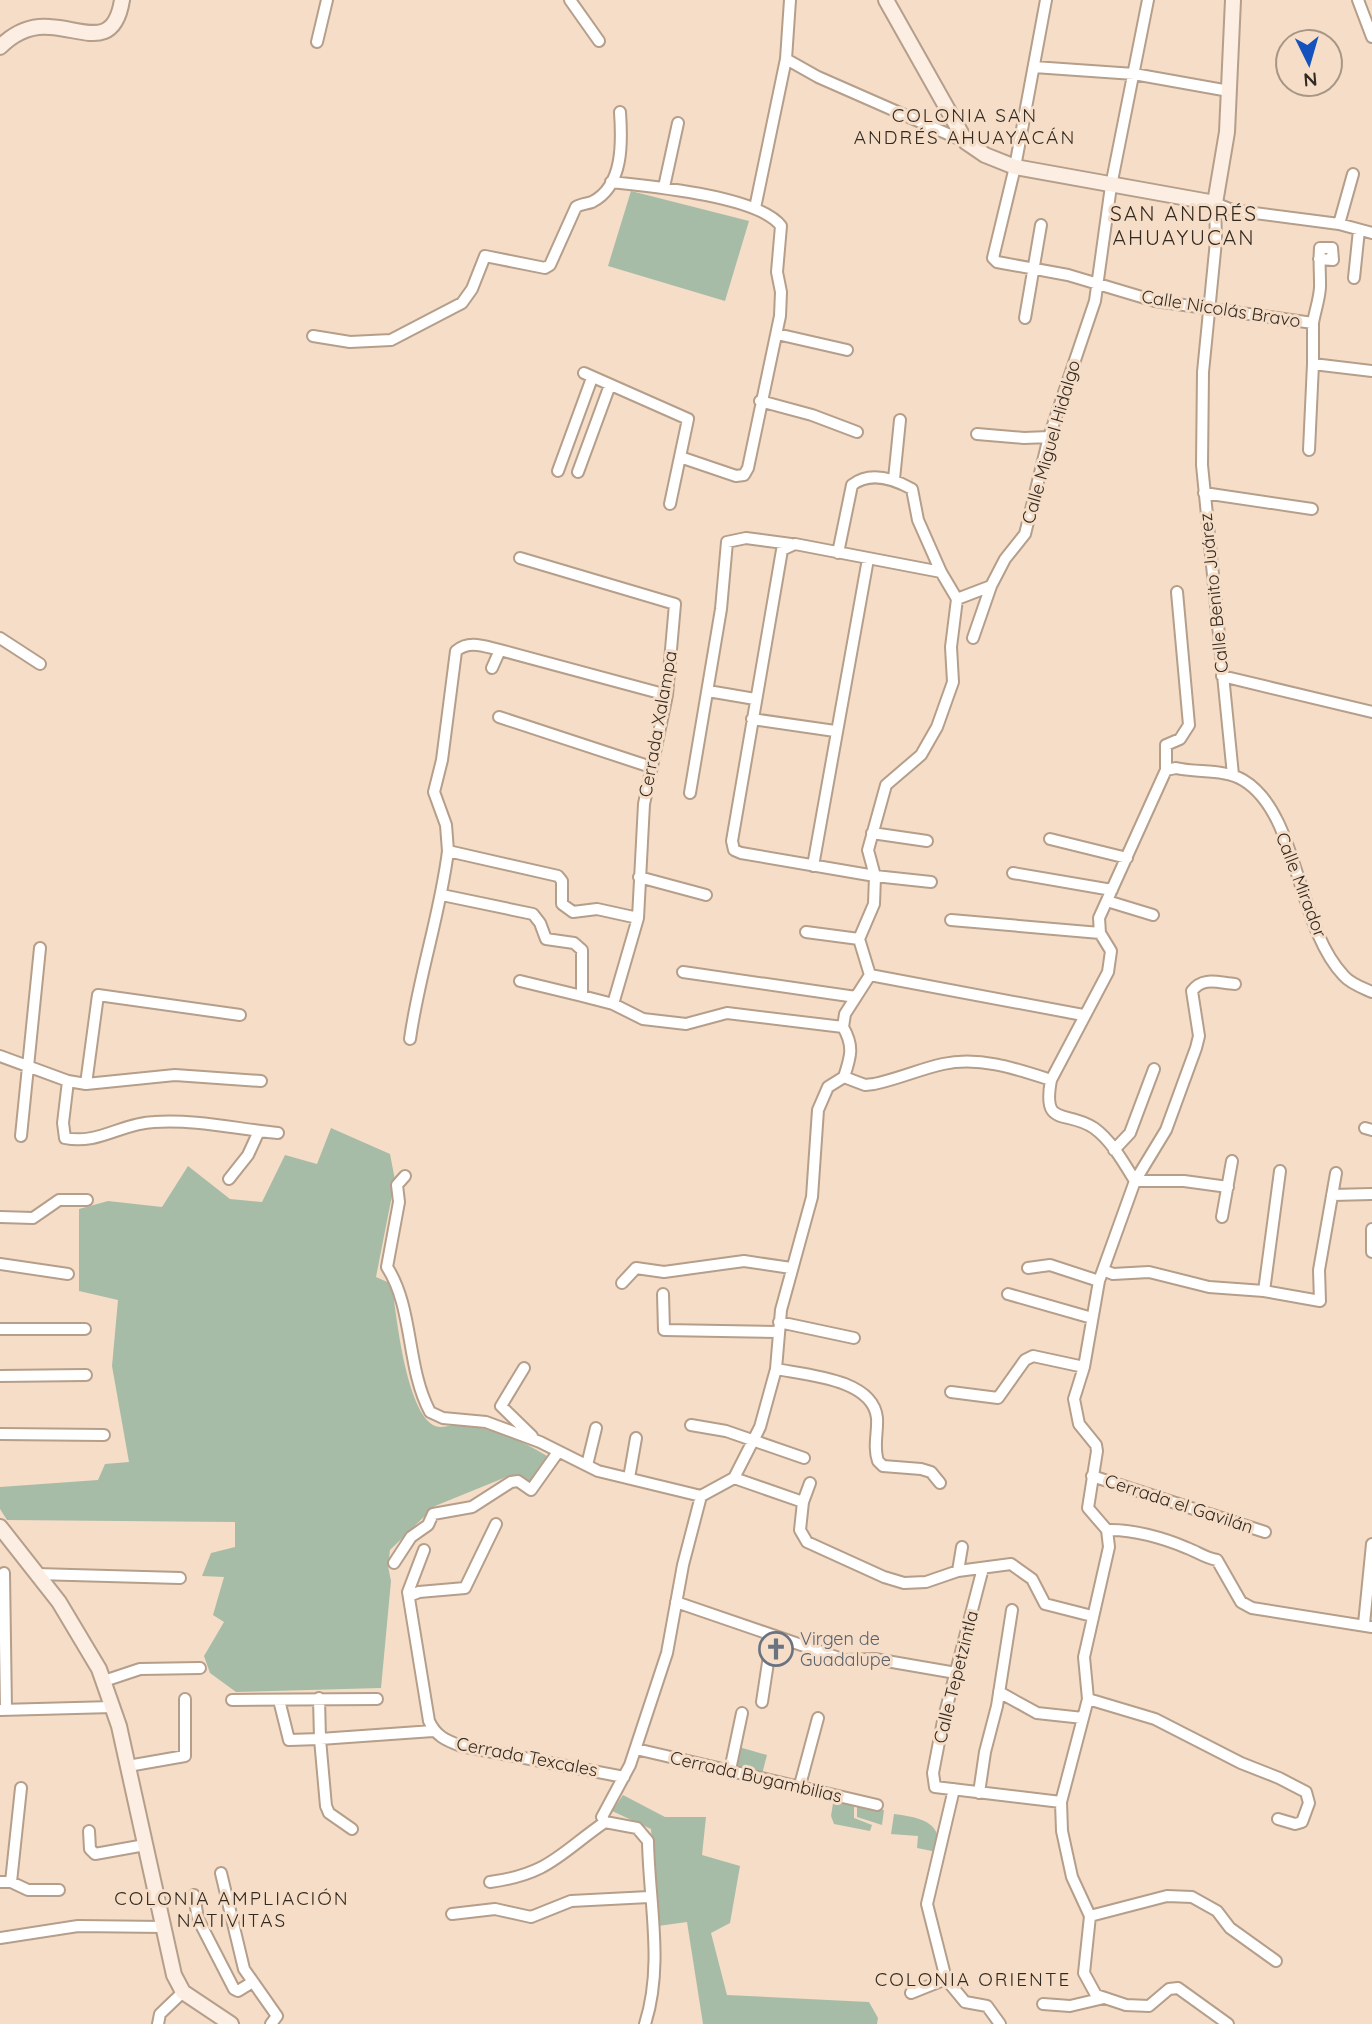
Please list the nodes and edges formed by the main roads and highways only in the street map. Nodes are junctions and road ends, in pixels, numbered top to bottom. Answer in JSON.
{"nodes":[{"id":1,"x":122,"y":0,"type":"edge"},
{"id":2,"x":886,"y":0,"type":"edge"},
{"id":3,"x":1233,"y":0,"type":"edge"},
{"id":4,"x":0,"y":47,"type":"edge"},
{"id":5,"x":0,"y":1527,"type":"edge"},
{"id":6,"x":231,"y":2024,"type":"edge"}],
"edges":[{"from":1,"to":4,"type":"main road"},
{"from":2,"to":3,"type":"main road","name":"Calle Benito Juárez"},
{"from":5,"to":6,"type":"main road"}]}
